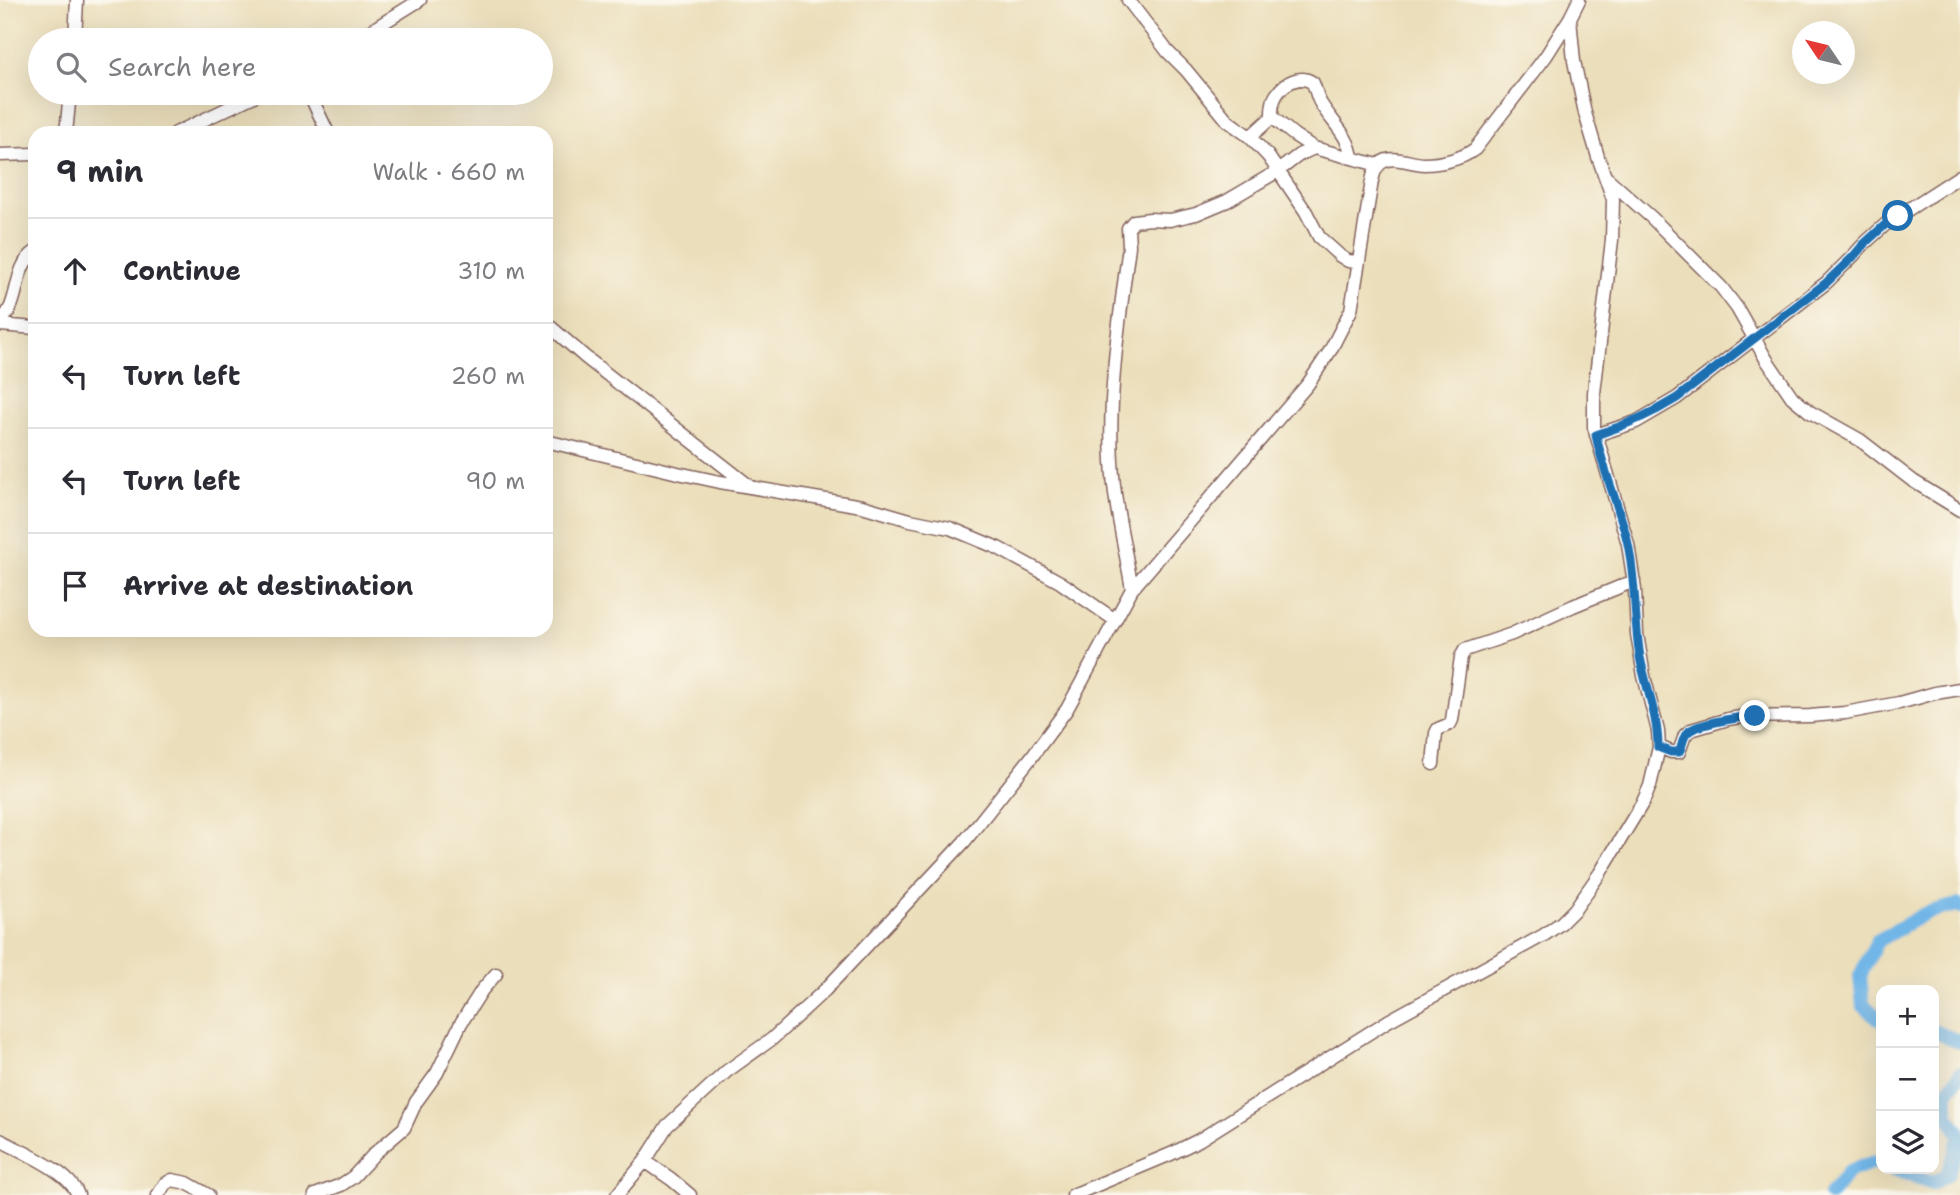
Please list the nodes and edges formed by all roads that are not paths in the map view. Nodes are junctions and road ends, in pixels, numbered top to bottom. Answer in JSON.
{"nodes":[{"id":1,"x":77,"y":0,"type":"edge"},
{"id":2,"x":420,"y":0,"type":"edge"},
{"id":3,"x":1128,"y":0,"type":"edge"},
{"id":4,"x":1579,"y":0,"type":"edge"},
{"id":5,"x":1570,"y":18,"type":"junction"},
{"id":6,"x":76,"y":28,"type":"edge"},
{"id":7,"x":375,"y":28,"type":"edge"},
{"id":8,"x":69,"y":105,"type":"edge"},
{"id":9,"x":235,"y":105,"type":"edge"},
{"id":10,"x":315,"y":105,"type":"edge"},
{"id":11,"x":1272,"y":117,"type":"junction"},
{"id":12,"x":67,"y":126,"type":"edge"},
{"id":13,"x":191,"y":126,"type":"edge"},
{"id":14,"x":325,"y":126,"type":"edge"},
{"id":15,"x":1250,"y":137,"type":"junction"},
{"id":16,"x":1314,"y":148,"type":"junction"},
{"id":17,"x":0,"y":155,"type":"edge"},
{"id":18,"x":28,"y":155,"type":"edge"},
{"id":19,"x":1352,"y":158,"type":"junction"},
{"id":20,"x":1378,"y":165,"type":"junction"},
{"id":21,"x":1278,"y":171,"type":"junction"},
{"id":22,"x":1960,"y":176,"type":"edge"},
{"id":23,"x":1606,"y":178,"type":"junction"},
{"id":24,"x":28,"y":259,"type":"edge"},
{"id":25,"x":1358,"y":262,"type":"junction"},
{"id":26,"x":0,"y":323,"type":"edge"},
{"id":27,"x":28,"y":327,"type":"edge"},
{"id":28,"x":553,"y":329,"type":"edge"},
{"id":29,"x":1754,"y":338,"type":"junction"},
{"id":30,"x":1596,"y":435,"type":"junction"},
{"id":31,"x":553,"y":443,"type":"edge"},
{"id":32,"x":750,"y":486,"type":"junction"},
{"id":33,"x":1960,"y":510,"type":"edge"},
{"id":34,"x":1634,"y":581,"type":"junction"},
{"id":35,"x":1132,"y":589,"type":"junction"},
{"id":36,"x":1115,"y":620,"type":"junction"},
{"id":37,"x":1960,"y":689,"type":"edge"},
{"id":38,"x":1658,"y":747,"type":"junction"},
{"id":39,"x":1433,"y":764,"type":"dead end"},
{"id":40,"x":496,"y":974,"type":"dead end"},
{"id":41,"x":0,"y":1140,"type":"edge"},
{"id":42,"x":645,"y":1161,"type":"junction"},
{"id":43,"x":81,"y":1194,"type":"edge"},
{"id":44,"x":158,"y":1195,"type":"edge"},
{"id":45,"x":208,"y":1195,"type":"edge"},
{"id":46,"x":315,"y":1195,"type":"edge"},
{"id":47,"x":617,"y":1195,"type":"edge"},
{"id":48,"x":690,"y":1195,"type":"edge"},
{"id":49,"x":1073,"y":1195,"type":"edge"}],
"edges":[{"from":1,"to":6,"type":"street"},
{"from":2,"to":7,"type":"street"},
{"from":3,"to":15,"type":"street"},
{"from":4,"to":5,"type":"street"},
{"from":5,"to":20,"type":"street"},
{"from":5,"to":23,"type":"street"},
{"from":8,"to":12,"type":"street"},
{"from":9,"to":13,"type":"street"},
{"from":10,"to":14,"type":"street"},
{"from":11,"to":15,"type":"street"},
{"from":11,"to":16,"type":"street"},
{"from":11,"to":19,"type":"street"},
{"from":15,"to":21,"type":"street"},
{"from":16,"to":19,"type":"street"},
{"from":16,"to":21,"type":"street"},
{"from":17,"to":18,"type":"street"},
{"from":19,"to":20,"type":"street"},
{"from":20,"to":25,"type":"street"},
{"from":21,"to":25,"type":"street"},
{"from":21,"to":35,"type":"street"},
{"from":22,"to":29,"type":"street"},
{"from":23,"to":29,"type":"street"},
{"from":23,"to":30,"type":"street"},
{"from":24,"to":26,"type":"street"},
{"from":25,"to":35,"type":"street"},
{"from":26,"to":27,"type":"street"},
{"from":28,"to":32,"type":"street"},
{"from":29,"to":30,"type":"street"},
{"from":29,"to":33,"type":"street"},
{"from":30,"to":34,"type":"street"},
{"from":31,"to":32,"type":"street"},
{"from":32,"to":36,"type":"street"},
{"from":34,"to":38,"type":"street"},
{"from":34,"to":39,"type":"street"},
{"from":35,"to":36,"type":"street"},
{"from":36,"to":42,"type":"street"},
{"from":37,"to":38,"type":"street"},
{"from":38,"to":49,"type":"street"},
{"from":40,"to":46,"type":"street"},
{"from":41,"to":43,"type":"street"},
{"from":42,"to":47,"type":"street"},
{"from":42,"to":48,"type":"street"},
{"from":44,"to":45,"type":"street"}]}
